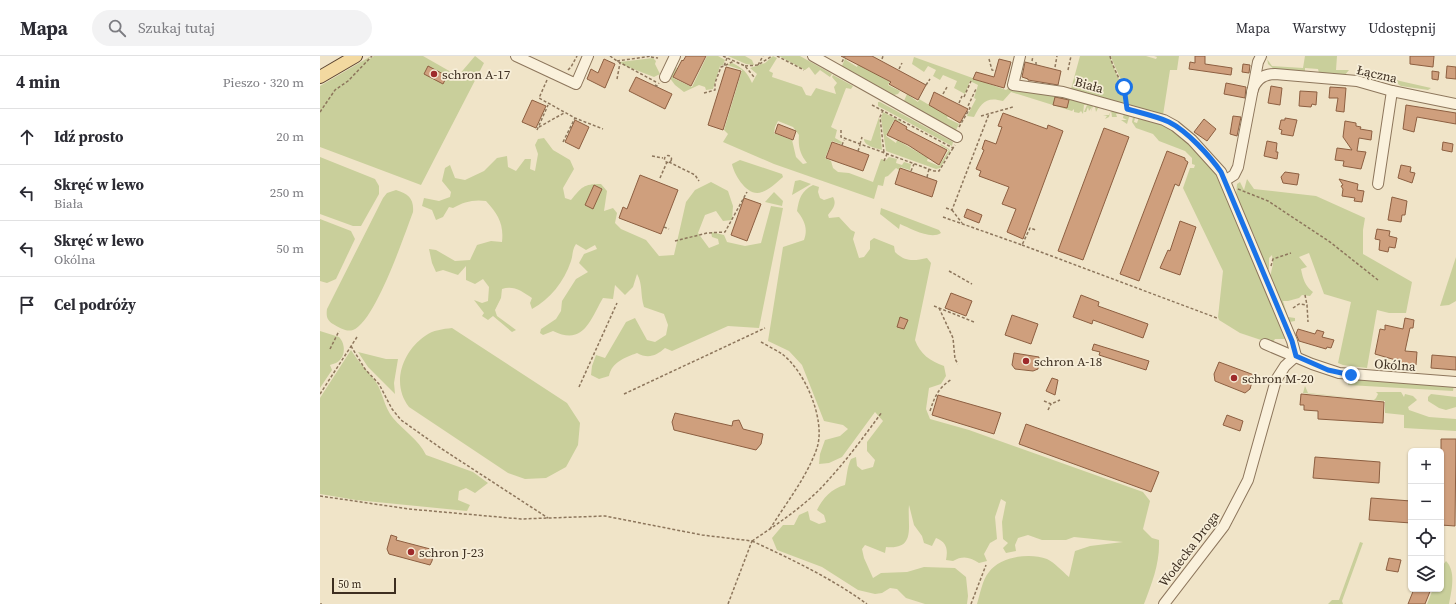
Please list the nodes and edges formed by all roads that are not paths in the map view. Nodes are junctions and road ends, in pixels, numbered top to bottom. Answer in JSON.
{"nodes":[{"id":1,"x":356,"y":56,"type":"edge"},
{"id":2,"x":516,"y":56,"type":"edge"},
{"id":3,"x":588,"y":56,"type":"edge"},
{"id":4,"x":675,"y":56,"type":"edge"},
{"id":5,"x":813,"y":56,"type":"edge"},
{"id":6,"x":1020,"y":56,"type":"edge"},
{"id":7,"x":1261,"y":57,"type":"edge"},
{"id":8,"x":1275,"y":74,"type":"junction"},
{"id":9,"x":320,"y":78,"type":"edge"},
{"id":10,"x":659,"y":78,"type":"road end"},
{"id":11,"x":1392,"y":91,"type":"junction"},
{"id":12,"x":1252,"y":92,"type":"junction"},
{"id":13,"x":1456,"y":104,"type":"edge"},
{"id":14,"x":956,"y":137,"type":"road end"},
{"id":15,"x":1227,"y":183,"type":"junction"},
{"id":16,"x":1378,"y":184,"type":"dead end"},
{"id":17,"x":1265,"y":344,"type":"dead end"},
{"id":18,"x":1296,"y":356,"type":"junction"},
{"id":19,"x":1456,"y":382,"type":"edge"},
{"id":20,"x":1164,"y":604,"type":"edge"}],
"edges":[{"from":1,"to":9,"type":"main road"},
{"from":2,"to":3,"type":"street"},
{"from":4,"to":10,"type":"street"},
{"from":5,"to":14,"type":"street"},
{"from":6,"to":15,"type":"street","name":"Biała"},
{"from":7,"to":8,"type":"street"},
{"from":7,"to":12,"type":"street"},
{"from":8,"to":11,"type":"street","name":"Łączna"},
{"from":8,"to":12,"type":"street","name":"Łączna"},
{"from":11,"to":13,"type":"street","name":"Łączna"},
{"from":11,"to":16,"type":"street"},
{"from":12,"to":15,"type":"street"},
{"from":15,"to":18,"type":"street","name":"Biała"},
{"from":17,"to":18,"type":"street","name":"Okólna"},
{"from":18,"to":19,"type":"street","name":"Okólna"},
{"from":18,"to":20,"type":"street","name":"Wodecka Droga"}]}
